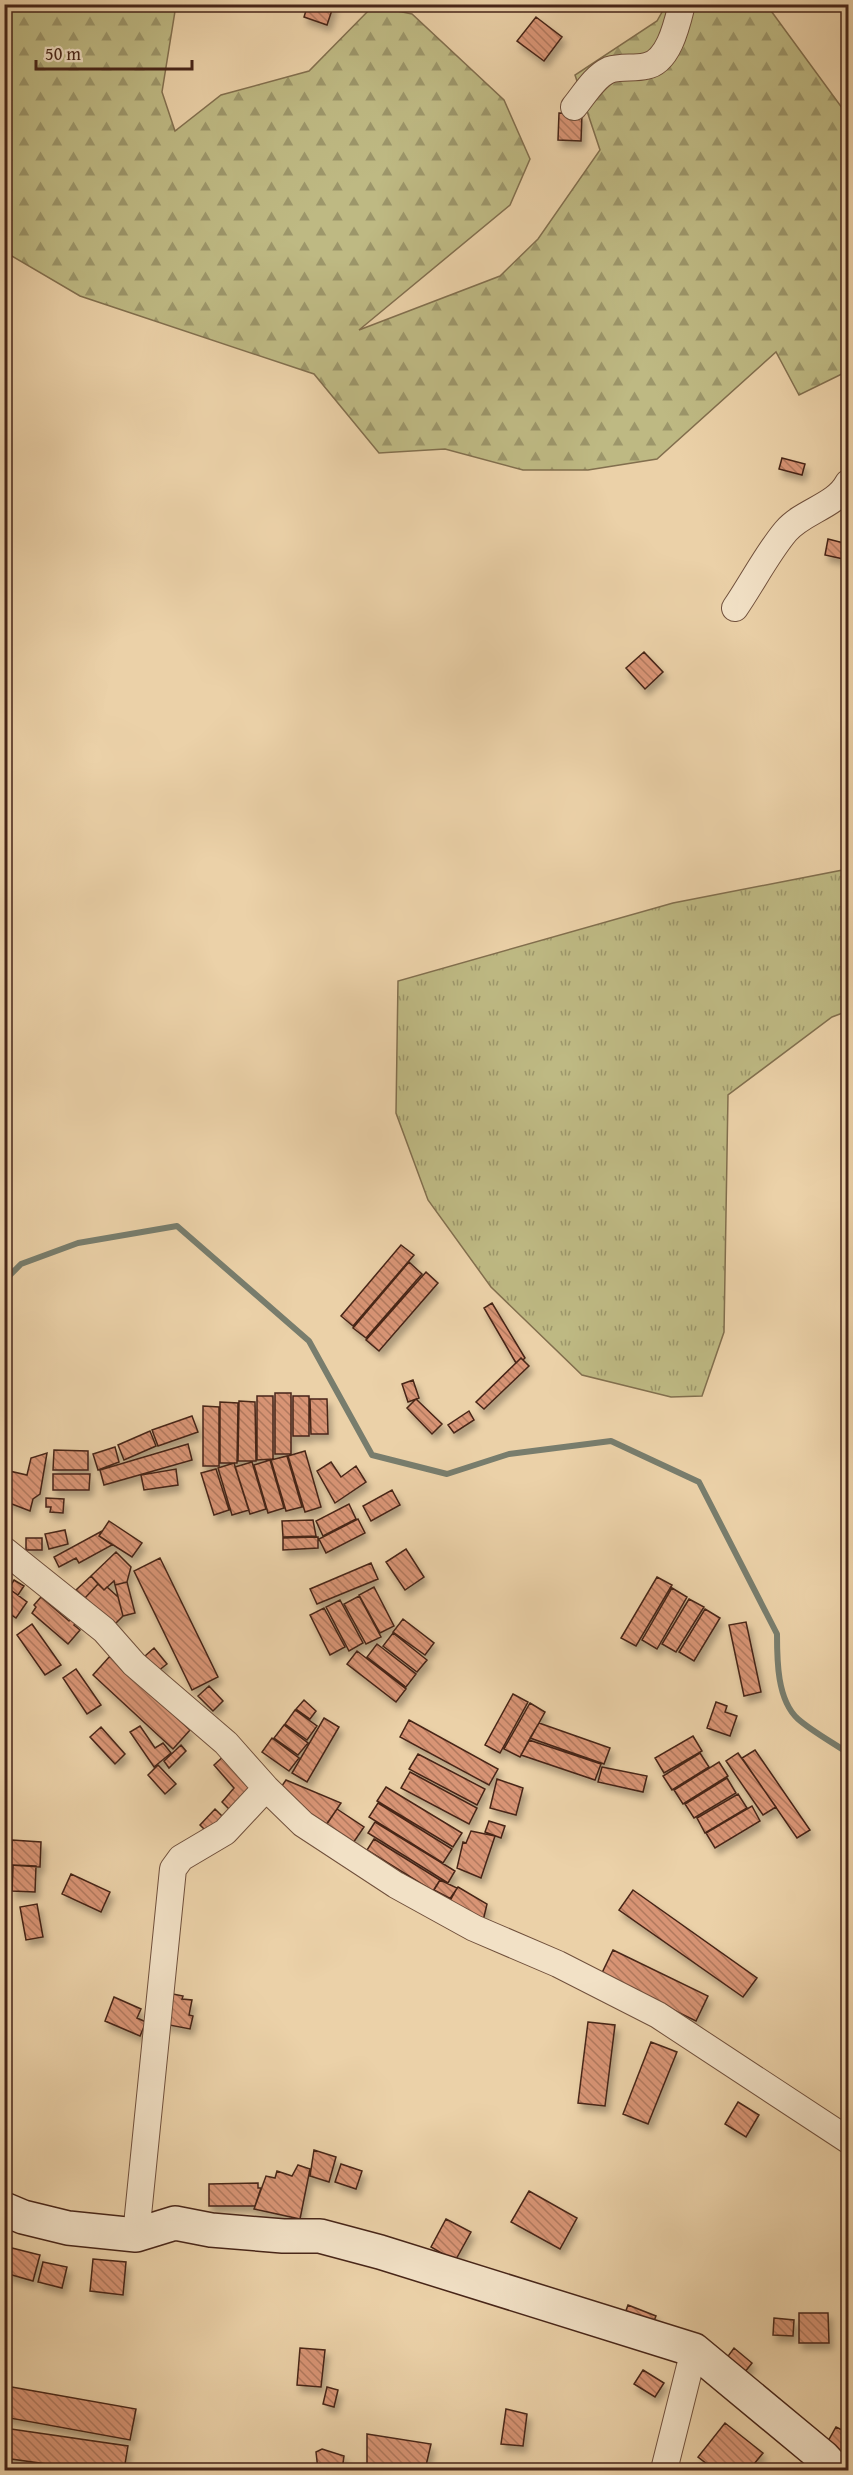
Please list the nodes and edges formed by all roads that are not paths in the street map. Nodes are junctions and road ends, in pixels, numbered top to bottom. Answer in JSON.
{"nodes":[{"id":1,"x":682,"y":4,"type":"edge"},
{"id":2,"x":574,"y":108,"type":"dead end"},
{"id":3,"x":849,"y":483,"type":"edge"},
{"id":4,"x":735,"y":608,"type":"dead end"},
{"id":5,"x":4,"y":1550,"type":"edge"},
{"id":6,"x":266,"y":1788,"type":"junction"},
{"id":7,"x":849,"y":2140,"type":"edge"},
{"id":8,"x":4,"y":2209,"type":"edge"},
{"id":9,"x":136,"y":2235,"type":"junction"},
{"id":10,"x":694,"y":2350,"type":"junction"},
{"id":11,"x":664,"y":2470,"type":"edge"},
{"id":12,"x":835,"y":2470,"type":"edge"}],
"edges":[{"from":1,"to":2,"type":"street"},
{"from":3,"to":4,"type":"street"},
{"from":5,"to":6,"type":"street"},
{"from":6,"to":7,"type":"street"},
{"from":6,"to":9,"type":"street"},
{"from":8,"to":9,"type":"main road"},
{"from":9,"to":10,"type":"main road"},
{"from":10,"to":11,"type":"street"},
{"from":10,"to":12,"type":"main road"}]}
